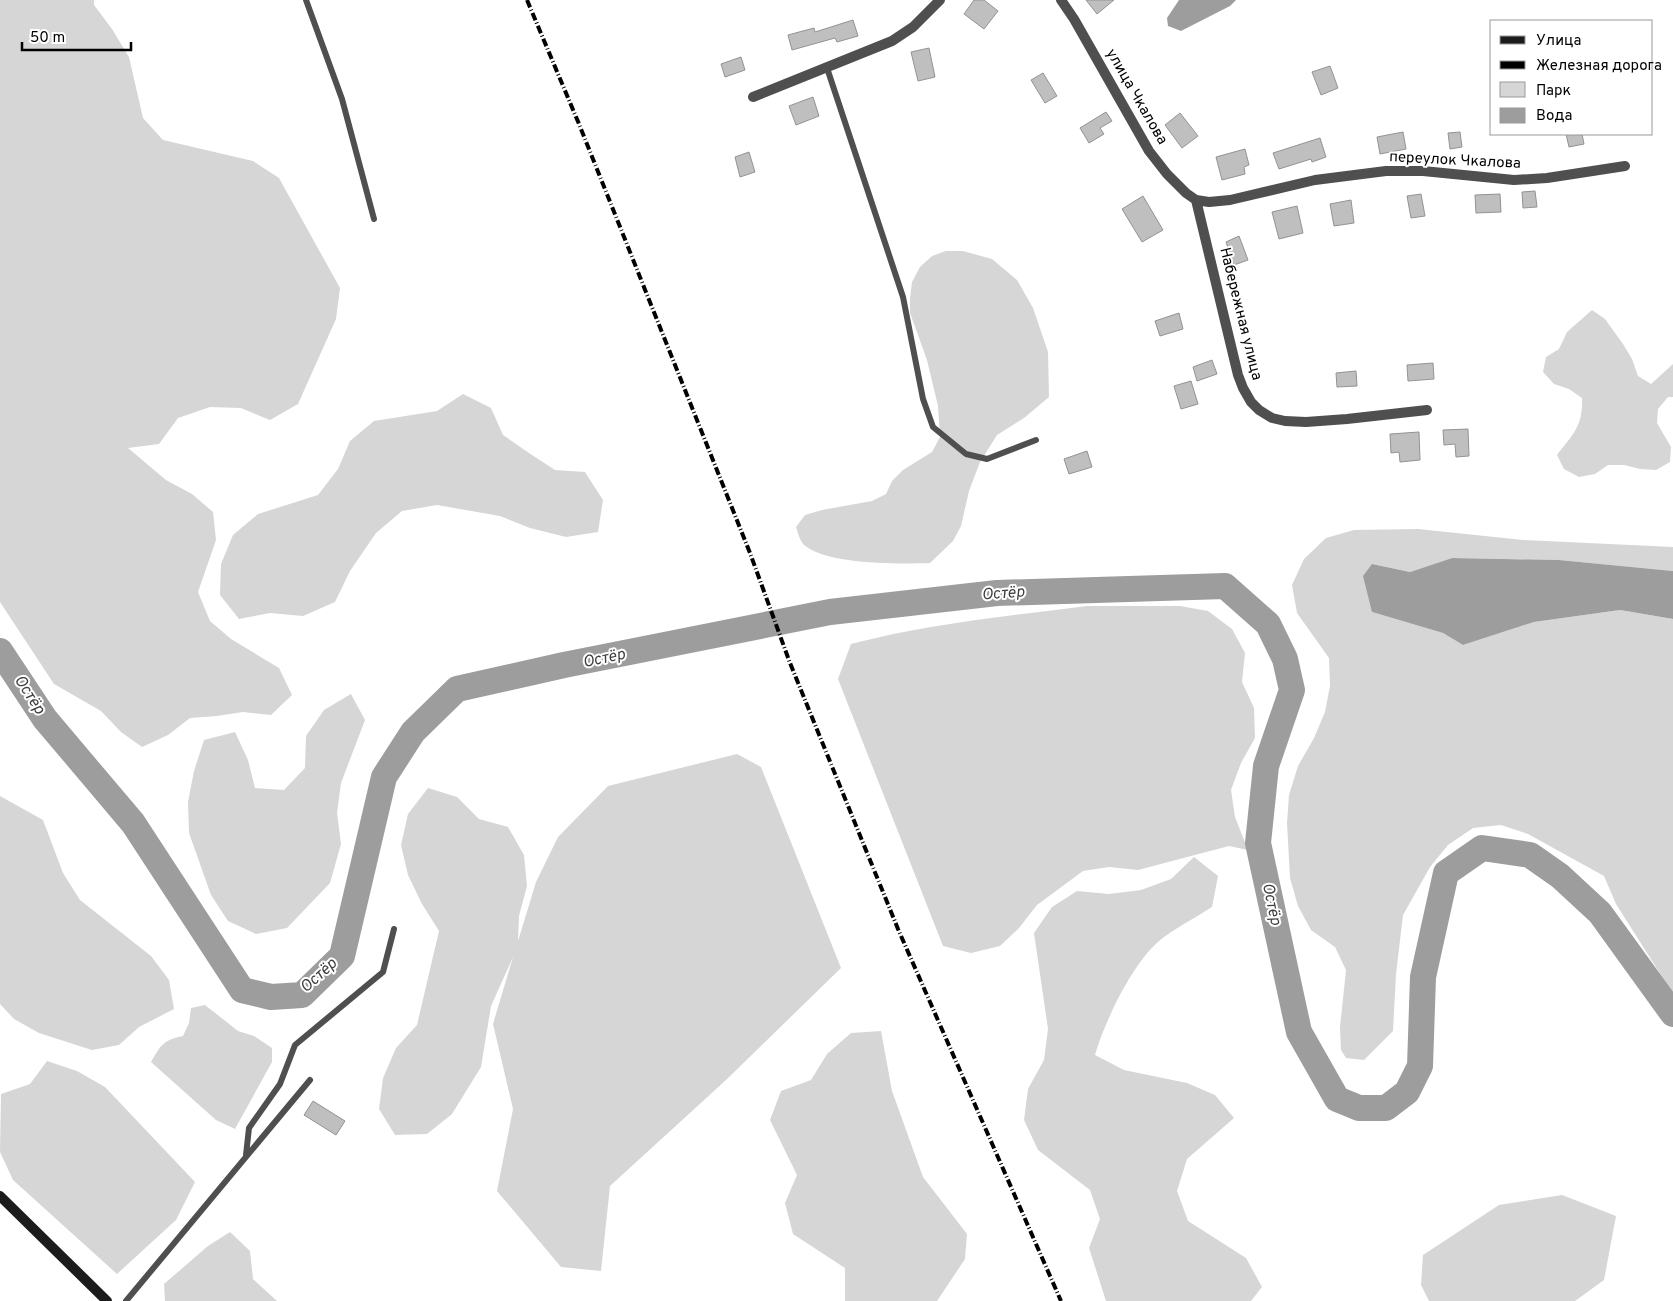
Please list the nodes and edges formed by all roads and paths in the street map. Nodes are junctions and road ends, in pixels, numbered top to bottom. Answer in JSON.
{"nodes":[{"id":1,"x":306,"y":0,"type":"edge"},
{"id":2,"x":940,"y":0,"type":"edge"},
{"id":3,"x":1061,"y":0,"type":"edge"},
{"id":4,"x":827,"y":68,"type":"junction"},
{"id":5,"x":753,"y":97,"type":"dead end"},
{"id":6,"x":1625,"y":166,"type":"dead end"},
{"id":7,"x":1196,"y":200,"type":"junction"},
{"id":8,"x":374,"y":218,"type":"dead end"},
{"id":9,"x":1427,"y":410,"type":"dead end"},
{"id":10,"x":1036,"y":440,"type":"dead end"},
{"id":11,"x":394,"y":929,"type":"dead end"},
{"id":12,"x":310,"y":1080,"type":"dead end"},
{"id":13,"x":246,"y":1157,"type":"junction"},
{"id":14,"x":0,"y":1196,"type":"edge"},
{"id":15,"x":107,"y":1301,"type":"edge"},
{"id":16,"x":126,"y":1301,"type":"edge"}],
"edges":[{"from":1,"to":8,"type":"lane"},
{"from":2,"to":4,"type":"street"},
{"from":3,"to":7,"type":"street","name":"улица Чкалова"},
{"from":4,"to":5,"type":"street"},
{"from":4,"to":10,"type":"lane"},
{"from":6,"to":7,"type":"street","name":"переулок Чкалова"},
{"from":7,"to":9,"type":"street","name":"Набережная улица"},
{"from":11,"to":13,"type":"lane"},
{"from":12,"to":13,"type":"lane"},
{"from":13,"to":16,"type":"lane"},
{"from":14,"to":15,"type":"main road"}]}
